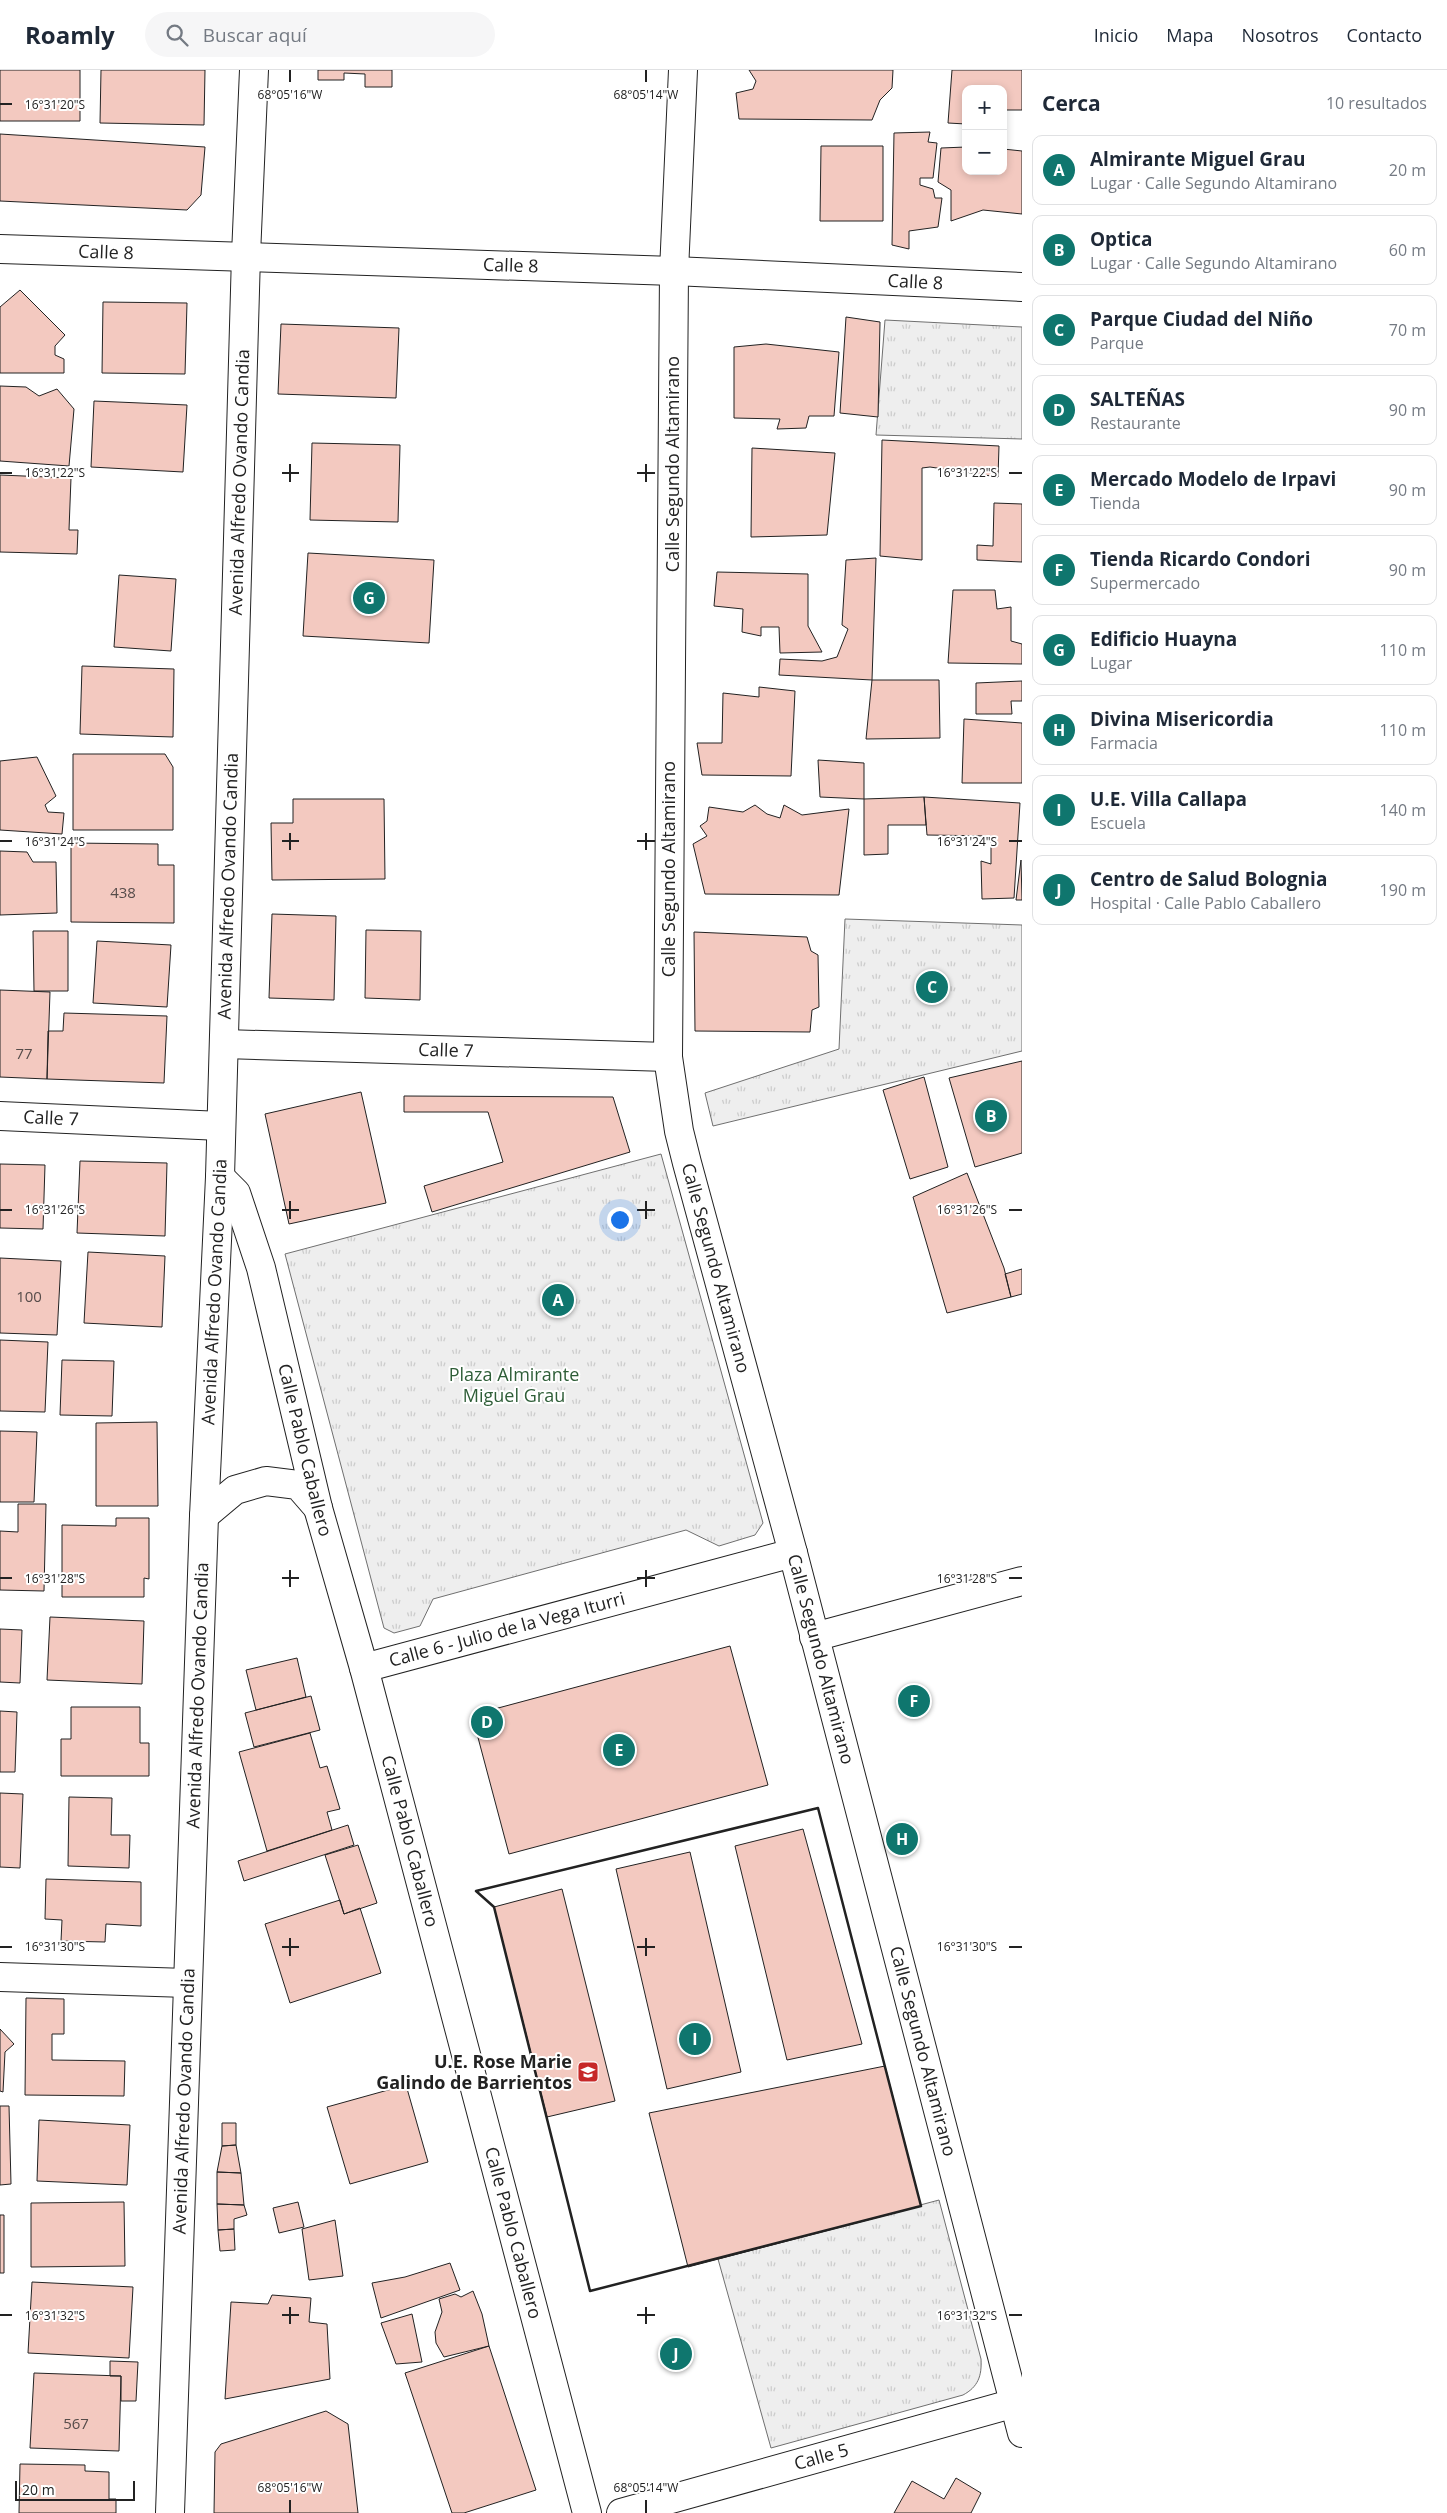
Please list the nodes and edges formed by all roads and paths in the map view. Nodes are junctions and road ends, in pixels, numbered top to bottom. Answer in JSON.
{"nodes":[{"id":1,"x":254,"y":70,"type":"edge"},
{"id":2,"x":683,"y":70,"type":"edge"},
{"id":3,"x":0,"y":249,"type":"edge"},
{"id":4,"x":246,"y":255,"type":"junction"},
{"id":5,"x":674,"y":271,"type":"junction"},
{"id":6,"x":1022,"y":286,"type":"edge"},
{"id":7,"x":224,"y":1044,"type":"junction"},
{"id":8,"x":668,"y":1057,"type":"junction"},
{"id":9,"x":0,"y":1116,"type":"edge"},
{"id":10,"x":221,"y":1126,"type":"junction"},
{"id":11,"x":220,"y":1177,"type":"junction"},
{"id":12,"x":318,"y":1508,"type":"junction"},
{"id":13,"x":204,"y":1516,"type":"junction"},
{"id":14,"x":793,"y":1553,"type":"junction"},
{"id":15,"x":1022,"y":1581,"type":"edge"},
{"id":16,"x":814,"y":1637,"type":"junction"},
{"id":17,"x":364,"y":1668,"type":"junction"},
{"id":18,"x":0,"y":1977,"type":"edge"},
{"id":19,"x":187,"y":1983,"type":"junction"},
{"id":20,"x":1018,"y":2402,"type":"edge"},
{"id":21,"x":1022,"y":2433,"type":"edge"},
{"id":22,"x":170,"y":2513,"type":"edge"},
{"id":23,"x":587,"y":2513,"type":"edge"},
{"id":24,"x":620,"y":2513,"type":"edge"}],
"edges":[{"from":1,"to":4,"type":"street","name":"Avenida Alfredo Ovando Candia"},
{"from":2,"to":5,"type":"street","name":"Calle Segundo Altamirano"},
{"from":3,"to":4,"type":"street","name":"Calle 8"},
{"from":4,"to":5,"type":"street","name":"Calle 8"},
{"from":4,"to":7,"type":"street","name":"Avenida Alfredo Ovando Candia"},
{"from":5,"to":6,"type":"street","name":"Calle 8"},
{"from":5,"to":8,"type":"street","name":"Calle Segundo Altamirano"},
{"from":7,"to":8,"type":"street","name":"Calle 7"},
{"from":7,"to":10,"type":"street","name":"Avenida Alfredo Ovando Candia"},
{"from":8,"to":14,"type":"street","name":"Calle Segundo Altamirano"},
{"from":9,"to":10,"type":"street","name":"Calle 7"},
{"from":10,"to":11,"type":"street","name":"Avenida Alfredo Ovando Candia"},
{"from":11,"to":12,"type":"street","name":"Calle Pablo Caballero"},
{"from":11,"to":13,"type":"street","name":"Avenida Alfredo Ovando Candia"},
{"from":12,"to":13,"type":"street"},
{"from":12,"to":17,"type":"street","name":"Calle Pablo Caballero"},
{"from":13,"to":19,"type":"street","name":"Avenida Alfredo Ovando Candia"},
{"from":14,"to":16,"type":"street","name":"Calle Segundo Altamirano"},
{"from":14,"to":17,"type":"street","name":"Calle 6 - Julio de la Vega Iturri"},
{"from":15,"to":16,"type":"street"},
{"from":16,"to":20,"type":"street","name":"Calle Segundo Altamirano"},
{"from":17,"to":23,"type":"street","name":"Calle Pablo Caballero"},
{"from":18,"to":19,"type":"street"},
{"from":19,"to":22,"type":"street","name":"Avenida Alfredo Ovando Candia"},
{"from":20,"to":21,"type":"street","name":"Calle Segundo Altamirano"},
{"from":20,"to":24,"type":"street","name":"Calle 5"}]}
